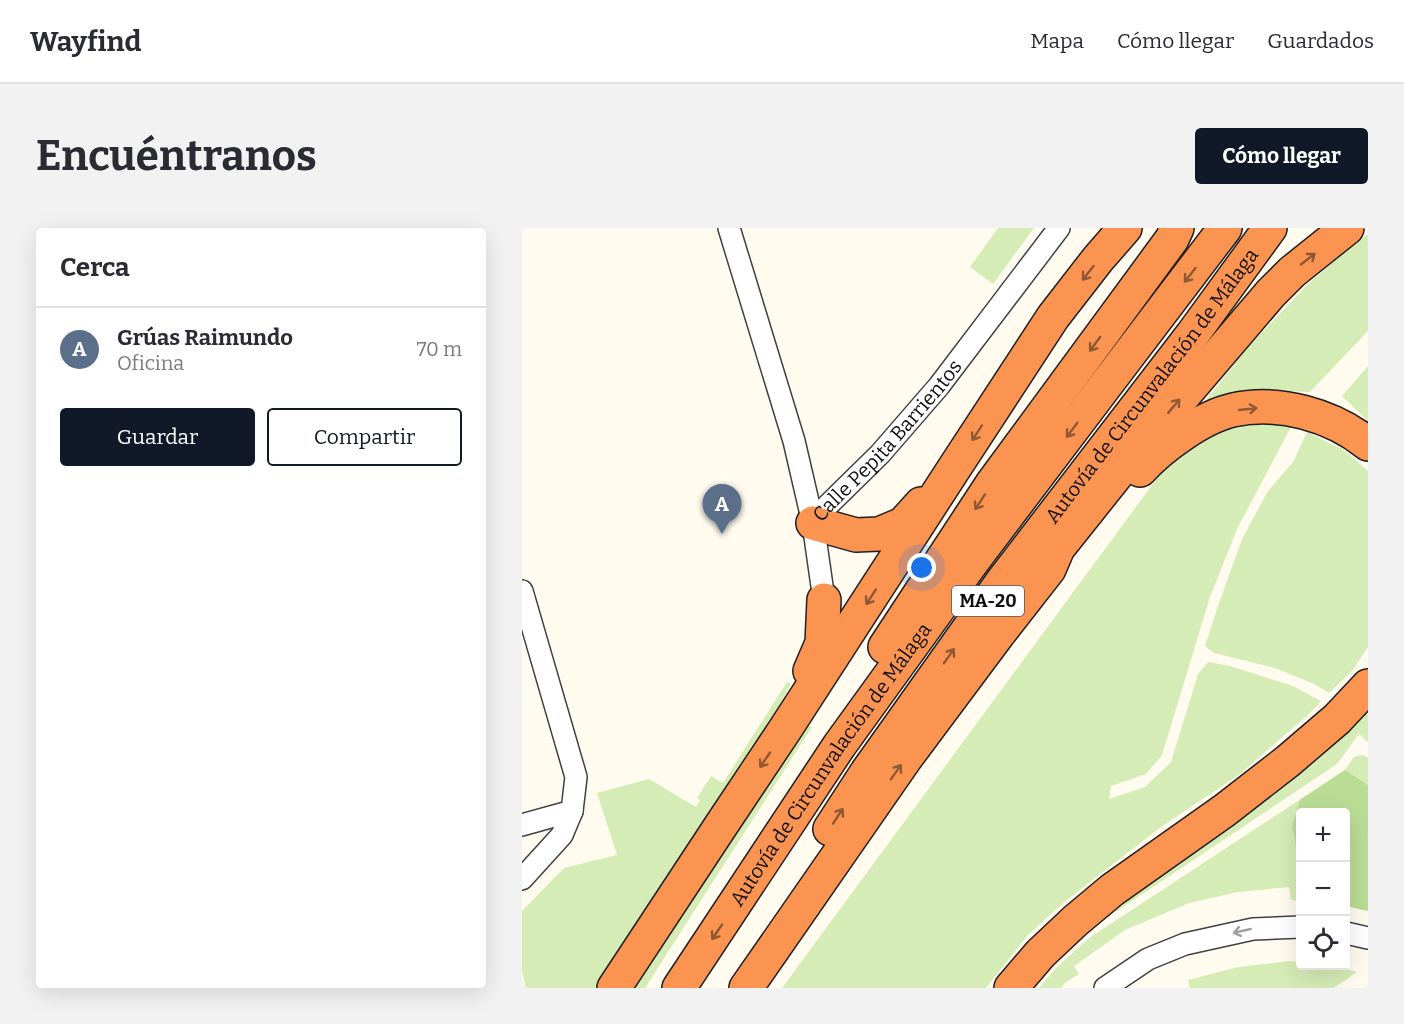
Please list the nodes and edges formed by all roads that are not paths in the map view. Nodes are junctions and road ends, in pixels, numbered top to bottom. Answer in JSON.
{"nodes":[{"id":1,"x":729,"y":228,"type":"edge"},
{"id":2,"x":1059,"y":228,"type":"edge"},
{"id":3,"x":1125,"y":228,"type":"edge"},
{"id":4,"x":1177,"y":228,"type":"edge"},
{"id":5,"x":1225,"y":228,"type":"edge"},
{"id":6,"x":1270,"y":228,"type":"edge"},
{"id":7,"x":1347,"y":228,"type":"edge"},
{"id":8,"x":1368,"y":444,"type":"edge"},
{"id":9,"x":952,"y":470,"type":"junction"},
{"id":10,"x":813,"y":524,"type":"junction"},
{"id":11,"x":1049,"y":569,"type":"junction"},
{"id":12,"x":522,"y":591,"type":"edge"},
{"id":13,"x":824,"y":600,"type":"joint"},
{"id":14,"x":1368,"y":686,"type":"edge"},
{"id":15,"x":784,"y":731,"type":"junction"},
{"id":16,"x":572,"y":811,"type":"junction"},
{"id":17,"x":522,"y":825,"type":"edge"},
{"id":18,"x":522,"y":879,"type":"edge"},
{"id":19,"x":739,"y":898,"type":"junction"},
{"id":20,"x":1296,"y":927,"type":"edge"},
{"id":21,"x":1350,"y":934,"type":"edge"},
{"id":22,"x":1368,"y":938,"type":"edge"},
{"id":23,"x":614,"y":988,"type":"edge"},
{"id":24,"x":679,"y":988,"type":"edge"},
{"id":25,"x":725,"y":988,"type":"edge"},
{"id":26,"x":746,"y":988,"type":"edge"},
{"id":27,"x":1011,"y":988,"type":"edge"},
{"id":28,"x":1105,"y":988,"type":"edge"}],
"edges":[{"from":1,"to":10,"type":"street","name":"Calle Pepita Barrientos"},
{"from":2,"to":10,"type":"street","name":"Calle Pepita Barrientos"},
{"from":3,"to":9,"type":"highway","one_way":true},
{"from":4,"to":19,"type":"highway","one_way":true},
{"from":5,"to":19,"type":"highway","name":"Autovía de Circunvalación de Málaga","number":"MA-20","one_way":true},
{"from":25,"to":6,"type":"highway","name":"Autovía de Circunvalación de Málaga","number":"MA-20","one_way":true},
{"from":11,"to":7,"type":"highway","one_way":true},
{"from":11,"to":8,"type":"highway","one_way":true},
{"from":9,"to":10,"type":"highway"},
{"from":9,"to":15,"type":"highway","one_way":true},
{"from":10,"to":13,"type":"street"},
{"from":26,"to":11,"type":"highway","one_way":true},
{"from":12,"to":16,"type":"street"},
{"from":13,"to":15,"type":"highway"},
{"from":14,"to":27,"type":"highway"},
{"from":15,"to":23,"type":"highway","one_way":true},
{"from":16,"to":17,"type":"street"},
{"from":16,"to":18,"type":"street"},
{"from":19,"to":24,"type":"highway","name":"Autovía de Circunvalación de Málaga","number":"MA-20","one_way":true},
{"from":20,"to":28,"type":"street","one_way":true},
{"from":21,"to":22,"type":"street"}]}
